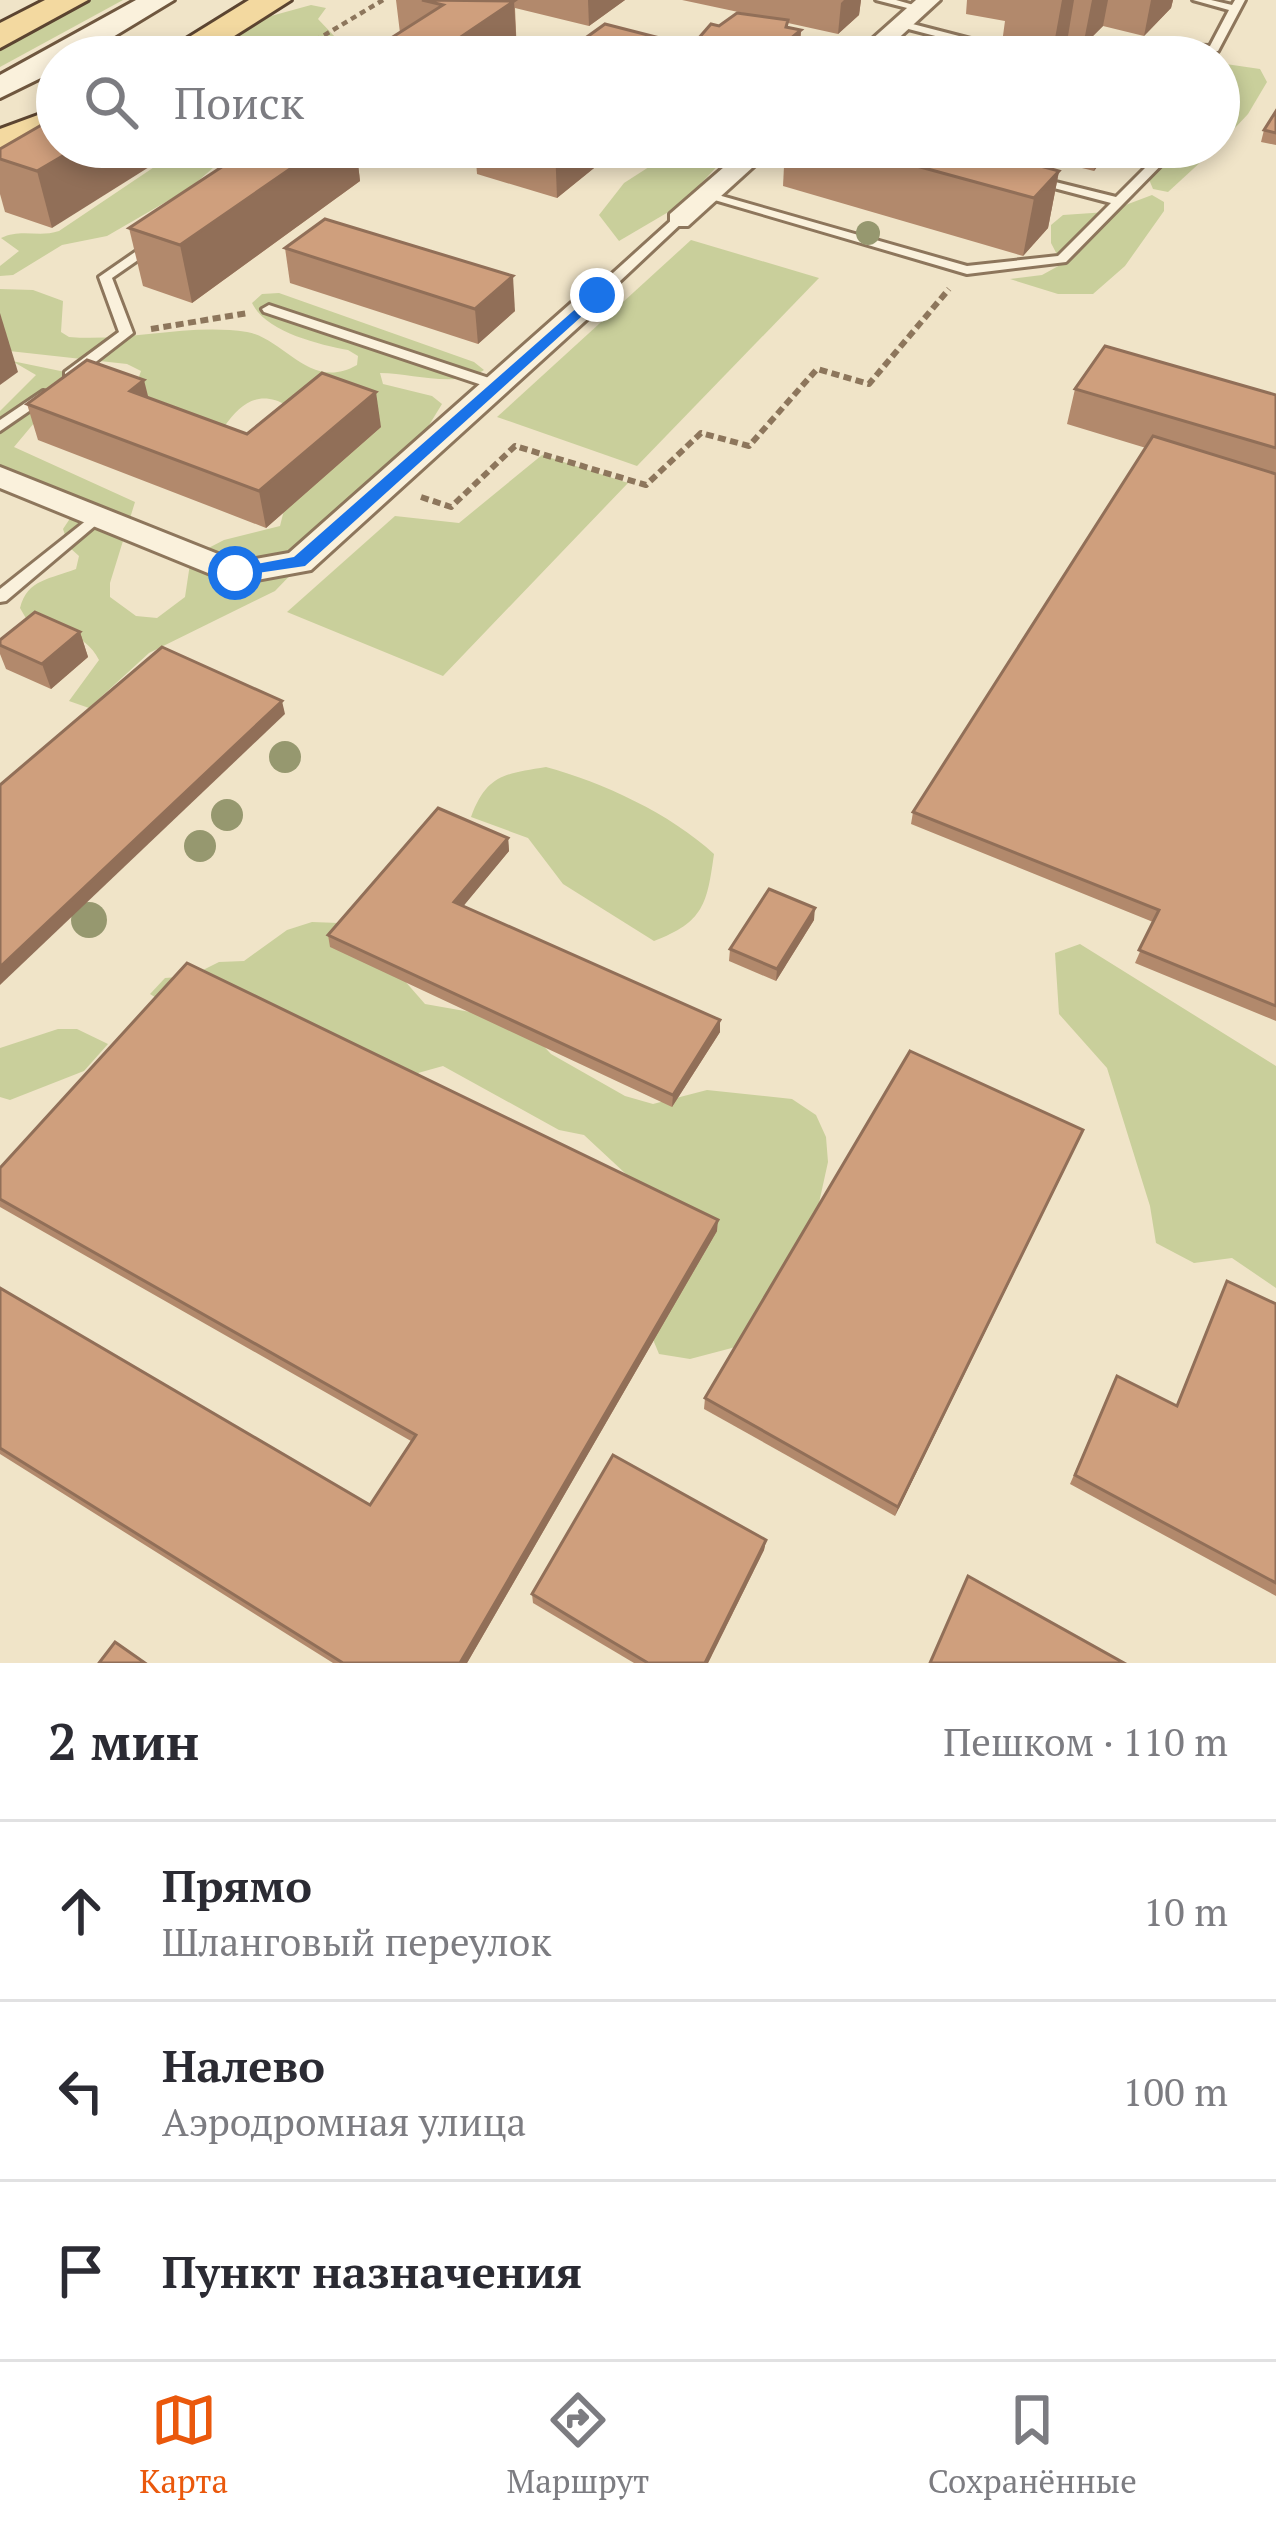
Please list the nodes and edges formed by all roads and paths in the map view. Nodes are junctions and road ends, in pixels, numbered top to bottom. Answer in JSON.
{"nodes":[{"id":1,"x":71,"y":0,"type":"edge"},
{"id":2,"x":159,"y":0,"type":"edge"},
{"id":3,"x":192,"y":0,"type":"edge"},
{"id":4,"x":274,"y":0,"type":"edge"},
{"id":5,"x":383,"y":0,"type":"edge"},
{"id":6,"x":881,"y":0,"type":"edge"},
{"id":7,"x":1198,"y":0,"type":"edge"},
{"id":8,"x":1238,"y":5,"type":"edge"},
{"id":9,"x":916,"y":11,"type":"edge"},
{"id":10,"x":94,"y":36,"type":"edge"},
{"id":11,"x":128,"y":36,"type":"edge"},
{"id":12,"x":211,"y":36,"type":"edge"},
{"id":13,"x":323,"y":36,"type":"edge"},
{"id":14,"x":888,"y":36,"type":"edge"},
{"id":15,"x":977,"y":36,"type":"edge"},
{"id":16,"x":1221,"y":36,"type":"edge"},
{"id":17,"x":0,"y":37,"type":"edge"},
{"id":18,"x":36,"y":68,"type":"edge"},
{"id":19,"x":36,"y":87,"type":"edge"},
{"id":20,"x":0,"y":88,"type":"edge"},
{"id":21,"x":0,"y":107,"type":"edge"},
{"id":22,"x":36,"y":128,"type":"edge"},
{"id":23,"x":0,"y":143,"type":"edge"},
{"id":24,"x":738,"y":168,"type":"edge"},
{"id":25,"x":1152,"y":168,"type":"edge"},
{"id":26,"x":1026,"y":177,"type":"edge"},
{"id":27,"x":707,"y":196,"type":"junction"},
{"id":28,"x":1118,"y":201,"type":"junction"},
{"id":29,"x":680,"y":220,"type":"joint"},
{"id":30,"x":160,"y":239,"type":"edge"},
{"id":31,"x":928,"y":281,"type":"dead end"},
{"id":32,"x":597,"y":295,"type":"joint"},
{"id":33,"x":269,"y":309,"type":"joint"},
{"id":34,"x":126,"y":333,"type":"junction"},
{"id":35,"x":496,"y":386,"type":"junction"},
{"id":36,"x":0,"y":427,"type":"edge"},
{"id":37,"x":0,"y":477,"type":"edge"},
{"id":38,"x":386,"y":484,"type":"junction"},
{"id":39,"x":97,"y":517,"type":"junction"},
{"id":40,"x":0,"y":597,"type":"edge"}],
"edges":[{"from":1,"to":17,"type":"main road"},
{"from":2,"to":10,"type":"main road"},
{"from":3,"to":11,"type":"main road"},
{"from":4,"to":12,"type":"main road"},
{"from":5,"to":13,"type":"path"},
{"from":6,"to":9,"type":"lane"},
{"from":7,"to":8,"type":"lane"},
{"from":8,"to":16,"type":"lane"},
{"from":9,"to":14,"type":"street"},
{"from":9,"to":15,"type":"lane"},
{"from":18,"to":20,"type":"main road"},
{"from":19,"to":21,"type":"main road"},
{"from":22,"to":23,"type":"main road"},
{"from":24,"to":27,"type":"street"},
{"from":25,"to":28,"type":"lane"},
{"from":26,"to":28,"type":"lane"},
{"from":27,"to":28,"type":"lane"},
{"from":27,"to":29,"type":"street"},
{"from":29,"to":32,"type":"lane"},
{"from":30,"to":34,"type":"lane"},
{"from":31,"to":38,"type":"path"},
{"from":32,"to":35,"type":"street"},
{"from":33,"to":34,"type":"path"},
{"from":33,"to":35,"type":"lane"},
{"from":34,"to":36,"type":"lane"},
{"from":35,"to":38,"type":"street"},
{"from":37,"to":39,"type":"street"},
{"from":38,"to":39,"type":"street"},
{"from":39,"to":40,"type":"lane"}]}
